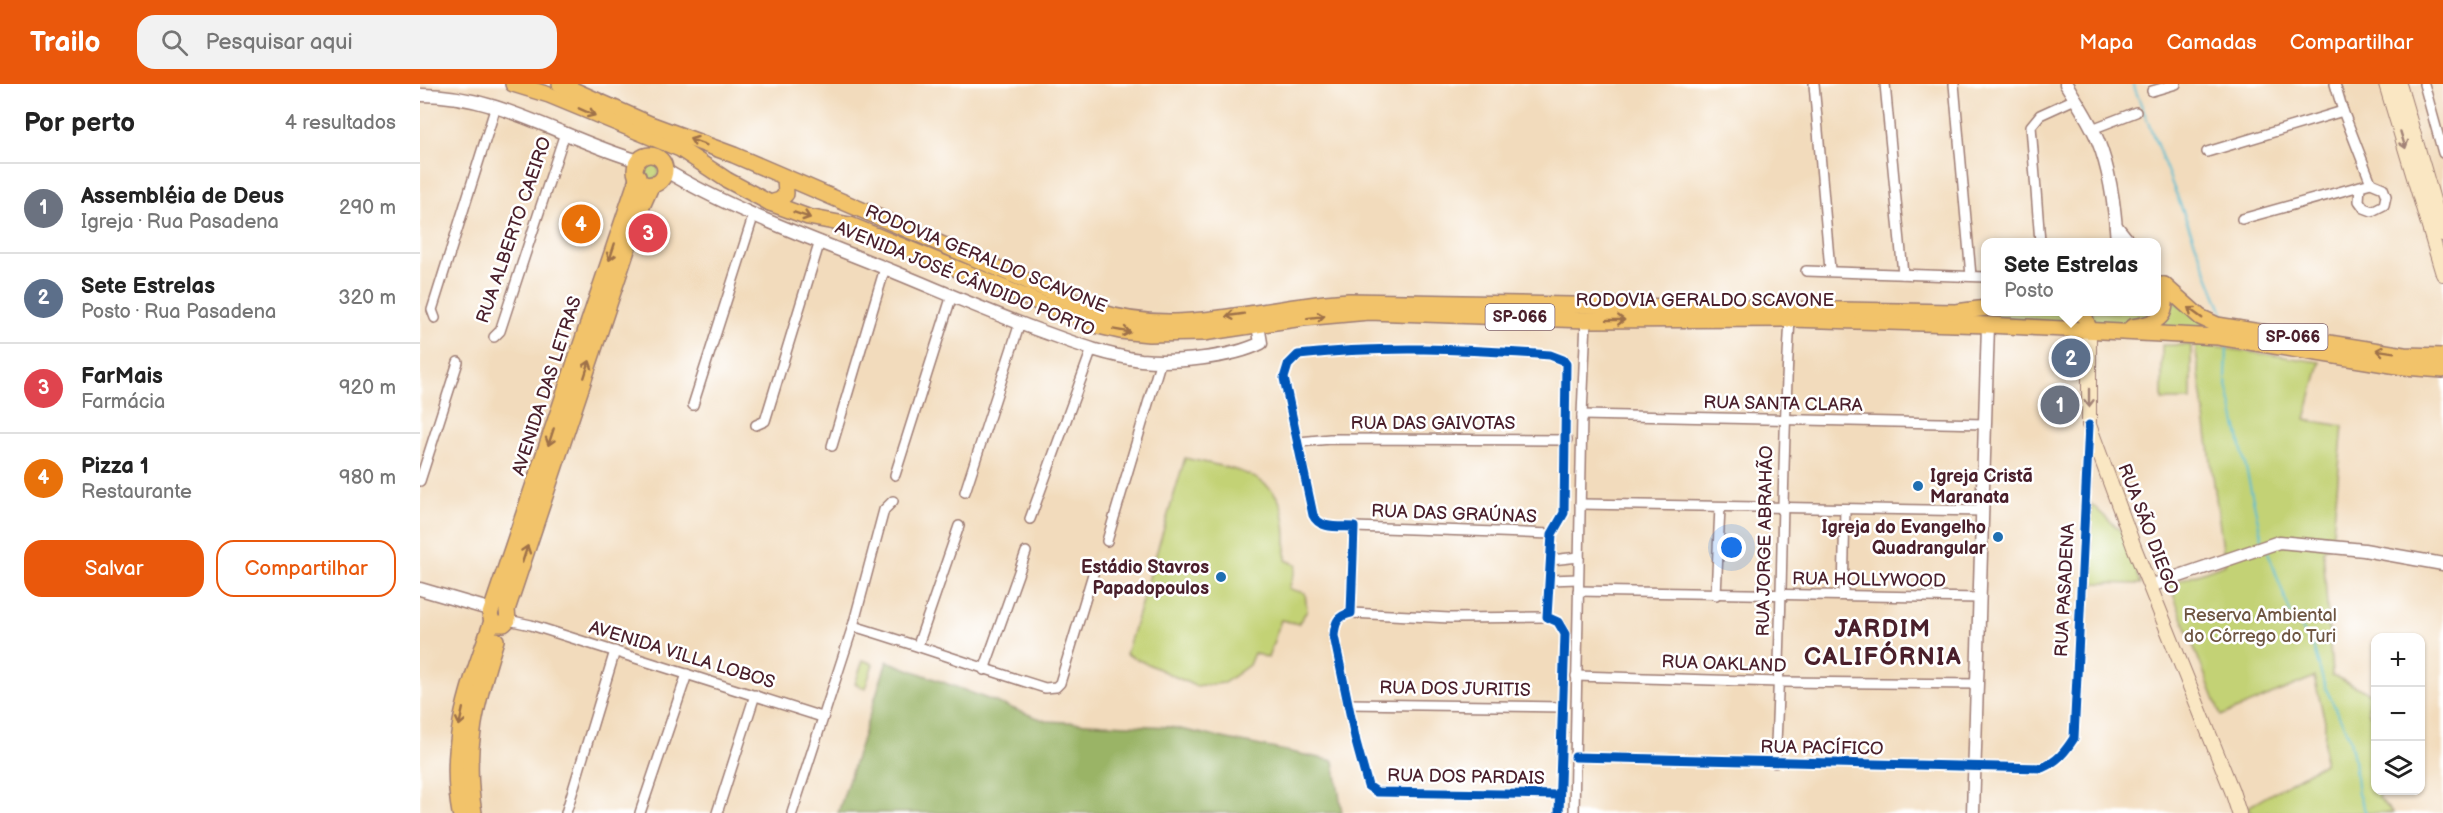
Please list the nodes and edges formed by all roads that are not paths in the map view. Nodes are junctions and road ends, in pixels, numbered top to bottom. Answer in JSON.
{"nodes":[{"id":1,"x":513,"y":84,"type":"edge"},
{"id":2,"x":560,"y":84,"type":"edge"},
{"id":3,"x":1814,"y":84,"type":"edge"},
{"id":4,"x":1885,"y":84,"type":"edge"},
{"id":5,"x":1954,"y":84,"type":"edge"},
{"id":6,"x":2066,"y":84,"type":"edge"},
{"id":7,"x":2176,"y":84,"type":"edge"},
{"id":8,"x":2335,"y":84,"type":"edge"},
{"id":9,"x":2386,"y":84,"type":"edge"},
{"id":10,"x":2399,"y":84,"type":"edge"},
{"id":11,"x":2424,"y":84,"type":"edge"},
{"id":12,"x":2152,"y":91,"type":"dead end"},
{"id":13,"x":421,"y":97,"type":"edge"},
{"id":14,"x":2075,"y":99,"type":"junction"},
{"id":15,"x":496,"y":106,"type":"junction"},
{"id":16,"x":2343,"y":111,"type":"junction"},
{"id":17,"x":2136,"y":112,"type":"dead end"},
{"id":18,"x":644,"y":128,"type":"junction"},
{"id":19,"x":2092,"y":129,"type":"junction"},
{"id":20,"x":565,"y":133,"type":"junction"},
{"id":21,"x":2441,"y":141,"type":"edge"},
{"id":22,"x":688,"y":152,"type":"junction"},
{"id":23,"x":2207,"y":152,"type":"dead end"},
{"id":24,"x":2443,"y":153,"type":"edge"},
{"id":25,"x":734,"y":155,"type":"junction"},
{"id":26,"x":638,"y":166,"type":"junction"},
{"id":27,"x":661,"y":175,"type":"junction"},
{"id":28,"x":785,"y":178,"type":"junction"},
{"id":29,"x":727,"y":180,"type":"junction"},
{"id":30,"x":2371,"y":183,"type":"junction"},
{"id":31,"x":2360,"y":186,"type":"junction"},
{"id":32,"x":770,"y":203,"type":"junction"},
{"id":33,"x":754,"y":214,"type":"junction"},
{"id":34,"x":2242,"y":219,"type":"dead end"},
{"id":35,"x":2116,"y":225,"type":"junction"},
{"id":36,"x":2443,"y":234,"type":"edge"},
{"id":37,"x":2040,"y":238,"type":"edge"},
{"id":38,"x":2117,"y":238,"type":"edge"},
{"id":39,"x":2125,"y":238,"type":"edge"},
{"id":40,"x":820,"y":241,"type":"junction"},
{"id":41,"x":885,"y":268,"type":"junction"},
{"id":42,"x":1830,"y":270,"type":"junction"},
{"id":43,"x":1806,"y":271,"type":"dead end"},
{"id":44,"x":1903,"y":274,"type":"junction"},
{"id":45,"x":2443,"y":274,"type":"edge"},
{"id":46,"x":1971,"y":276,"type":"junction"},
{"id":47,"x":1981,"y":277,"type":"edge"},
{"id":48,"x":2161,"y":284,"type":"edge"},
{"id":49,"x":2161,"y":288,"type":"edge"},
{"id":50,"x":952,"y":296,"type":"junction"},
{"id":51,"x":1981,"y":309,"type":"edge"},
{"id":52,"x":2084,"y":316,"type":"edge"},
{"id":53,"x":2161,"y":316,"type":"edge"},
{"id":54,"x":2161,"y":316,"type":"edge"},
{"id":55,"x":435,"y":318,"type":"dead end"},
{"id":56,"x":1586,"y":320,"type":"junction"},
{"id":57,"x":1790,"y":320,"type":"junction"},
{"id":58,"x":1020,"y":323,"type":"junction"},
{"id":59,"x":1258,"y":325,"type":"junction"},
{"id":60,"x":1988,"y":325,"type":"junction"},
{"id":61,"x":2089,"y":330,"type":"junction"},
{"id":62,"x":2105,"y":331,"type":"junction"},
{"id":63,"x":494,"y":338,"type":"dead end"},
{"id":64,"x":1092,"y":349,"type":"junction"},
{"id":65,"x":2440,"y":353,"type":"edge"},
{"id":66,"x":1161,"y":360,"type":"junction"},
{"id":67,"x":458,"y":362,"type":"dead end"},
{"id":68,"x":2443,"y":370,"type":"edge"},
{"id":69,"x":693,"y":405,"type":"dead end"},
{"id":70,"x":1581,"y":415,"type":"junction"},
{"id":71,"x":1784,"y":421,"type":"junction"},
{"id":72,"x":1985,"y":424,"type":"junction"},
{"id":73,"x":756,"y":425,"type":"dead end"},
{"id":74,"x":1567,"y":440,"type":"junction"},
{"id":75,"x":1299,"y":442,"type":"junction"},
{"id":76,"x":831,"y":446,"type":"dead end"},
{"id":77,"x":2094,"y":457,"type":"junction"},
{"id":78,"x":895,"y":475,"type":"dead end"},
{"id":79,"x":420,"y":481,"type":"edge"},
{"id":80,"x":965,"y":492,"type":"dead end"},
{"id":81,"x":893,"y":501,"type":"dead end"},
{"id":82,"x":1580,"y":504,"type":"junction"},
{"id":83,"x":1720,"y":507,"type":"junction"},
{"id":84,"x":1781,"y":509,"type":"junction"},
{"id":85,"x":1845,"y":509,"type":"junction"},
{"id":86,"x":1983,"y":511,"type":"junction"},
{"id":87,"x":1030,"y":519,"type":"dead end"},
{"id":88,"x":959,"y":526,"type":"dead end"},
{"id":89,"x":1354,"y":527,"type":"junction"},
{"id":90,"x":1552,"y":534,"type":"junction"},
{"id":91,"x":1107,"y":541,"type":"dead end"},
{"id":92,"x":1026,"y":552,"type":"dead end"},
{"id":93,"x":1579,"y":557,"type":"junction"},
{"id":94,"x":1551,"y":560,"type":"junction"},
{"id":95,"x":2443,"y":564,"type":"edge"},
{"id":96,"x":1093,"y":574,"type":"dead end"},
{"id":97,"x":1578,"y":579,"type":"junction"},
{"id":98,"x":1550,"y":580,"type":"junction"},
{"id":99,"x":2150,"y":586,"type":"junction"},
{"id":100,"x":420,"y":589,"type":"edge"},
{"id":101,"x":1578,"y":591,"type":"junction"},
{"id":102,"x":1843,"y":594,"type":"junction"},
{"id":103,"x":1716,"y":595,"type":"junction"},
{"id":104,"x":1779,"y":596,"type":"junction"},
{"id":105,"x":1980,"y":598,"type":"junction"},
{"id":106,"x":1351,"y":613,"type":"junction"},
{"id":107,"x":499,"y":616,"type":"junction"},
{"id":108,"x":1547,"y":617,"type":"junction"},
{"id":109,"x":853,"y":626,"type":"junction"},
{"id":110,"x":918,"y":645,"type":"junction"},
{"id":111,"x":615,"y":651,"type":"junction"},
{"id":112,"x":984,"y":670,"type":"junction"},
{"id":113,"x":687,"y":674,"type":"junction"},
{"id":114,"x":1576,"y":676,"type":"junction"},
{"id":115,"x":1779,"y":682,"type":"junction"},
{"id":116,"x":1978,"y":684,"type":"junction"},
{"id":117,"x":755,"y":695,"type":"junction"},
{"id":118,"x":1348,"y":704,"type":"junction"},
{"id":119,"x":1562,"y":707,"type":"junction"},
{"id":120,"x":822,"y":717,"type":"junction"},
{"id":121,"x":2064,"y":754,"type":"joint"},
{"id":122,"x":1575,"y":758,"type":"junction"},
{"id":123,"x":1775,"y":763,"type":"junction"},
{"id":124,"x":1973,"y":767,"type":"junction"},
{"id":125,"x":1559,"y":795,"type":"junction"},
{"id":126,"x":460,"y":813,"type":"edge"},
{"id":127,"x":474,"y":813,"type":"edge"},
{"id":128,"x":566,"y":813,"type":"edge"},
{"id":129,"x":640,"y":813,"type":"edge"},
{"id":130,"x":717,"y":813,"type":"edge"},
{"id":131,"x":792,"y":813,"type":"edge"},
{"id":132,"x":1559,"y":813,"type":"edge"},
{"id":133,"x":1574,"y":813,"type":"edge"},
{"id":134,"x":1973,"y":813,"type":"edge"},
{"id":135,"x":2239,"y":813,"type":"edge"}],
"edges":[{"from":1,"to":18,"type":"main road","name":"RODOVIA GERALDO SCAVONE","number":"SP-066","one_way":true},
{"from":2,"to":18,"type":"main road","name":"RODOVIA GERALDO SCAVONE","number":"SP-066"},
{"from":3,"to":42,"type":"street"},
{"from":4,"to":44,"type":"street"},
{"from":5,"to":46,"type":"street"},
{"from":6,"to":14,"type":"street"},
{"from":7,"to":12,"type":"street"},
{"from":8,"to":16,"type":"street"},
{"from":9,"to":45,"type":"main road","one_way":true},
{"from":10,"to":36,"type":"main road"},
{"from":11,"to":21,"type":"street"},
{"from":13,"to":15,"type":"street"},
{"from":14,"to":19,"type":"street"},
{"from":14,"to":37,"type":"street"},
{"from":15,"to":20,"type":"street"},
{"from":15,"to":55,"type":"street"},
{"from":16,"to":23,"type":"street"},
{"from":16,"to":30,"type":"street"},
{"from":17,"to":19,"type":"street"},
{"from":18,"to":22,"type":"main road","name":"RODOVIA GERALDO SCAVONE","number":"SP-066"},
{"from":25,"to":18,"type":"main road","name":"RODOVIA GERALDO SCAVONE","number":"SP-066","one_way":true},
{"from":18,"to":26,"type":"main road"},
{"from":19,"to":35,"type":"street"},
{"from":20,"to":26,"type":"street"},
{"from":20,"to":63,"type":"street","name":"RUA ALBERTO CAEIRO"},
{"from":21,"to":24,"type":"street"},
{"from":22,"to":27,"type":"main road"},
{"from":22,"to":29,"type":"main road","name":"RODOVIA GERALDO SCAVONE","number":"SP-066"},
{"from":25,"to":28,"type":"main road","name":"RODOVIA GERALDO SCAVONE","number":"SP-066"},
{"from":25,"to":29,"type":"main road"},
{"from":26,"to":27,"type":"main road"},
{"from":26,"to":27,"type":"main road"},
{"from":26,"to":107,"type":"main road","name":"AVENIDA DAS LETRAS","one_way":true},
{"from":27,"to":33,"type":"street","name":"AVENIDA JOSÉ CÂNDIDO PORTO"},
{"from":107,"to":27,"type":"main road","name":"AVENIDA DAS LETRAS","one_way":true},
{"from":28,"to":32,"type":"main road"},
{"from":51,"to":28,"type":"main road","name":"RODOVIA GERALDO SCAVONE","number":"SP-066","one_way":true},
{"from":29,"to":32,"type":"main road","name":"RODOVIA GERALDO SCAVONE","number":"SP-066"},
{"from":30,"to":31,"type":"street"},
{"from":30,"to":31,"type":"street"},
{"from":31,"to":34,"type":"street"},
{"from":32,"to":59,"type":"main road","name":"RODOVIA GERALDO SCAVONE","number":"SP-066","one_way":true},
{"from":33,"to":40,"type":"street","name":"AVENIDA JOSÉ CÂNDIDO PORTO"},
{"from":33,"to":69,"type":"street"},
{"from":35,"to":38,"type":"street"},
{"from":35,"to":39,"type":"street"},
{"from":40,"to":41,"type":"street","name":"AVENIDA JOSÉ CÂNDIDO PORTO"},
{"from":40,"to":73,"type":"street"},
{"from":41,"to":50,"type":"street","name":"AVENIDA JOSÉ CÂNDIDO PORTO"},
{"from":41,"to":76,"type":"street"},
{"from":42,"to":43,"type":"street"},
{"from":42,"to":44,"type":"street"},
{"from":44,"to":46,"type":"street"},
{"from":46,"to":47,"type":"street"},
{"from":65,"to":48,"type":"main road","number":"SP-066","one_way":true},
{"from":49,"to":54,"type":"main road"},
{"from":50,"to":58,"type":"street","name":"AVENIDA JOSÉ CÂNDIDO PORTO"},
{"from":50,"to":78,"type":"street"},
{"from":52,"to":61,"type":"main road"},
{"from":53,"to":62,"type":"main road"},
{"from":56,"to":57,"type":"main road","name":"RODOVIA GERALDO SCAVONE","number":"SP-066","one_way":true},
{"from":59,"to":56,"type":"main road","name":"RODOVIA GERALDO SCAVONE","number":"SP-066","one_way":true},
{"from":56,"to":70,"type":"street"},
{"from":57,"to":60,"type":"main road","name":"RODOVIA GERALDO SCAVONE","number":"SP-066"},
{"from":57,"to":71,"type":"street","name":"RUA JORGE ABRAHÃO"},
{"from":58,"to":64,"type":"street","name":"AVENIDA JOSÉ CÂNDIDO PORTO"},
{"from":58,"to":80,"type":"street"},
{"from":59,"to":66,"type":"street","name":"AVENIDA JOSÉ CÂNDIDO PORTO"},
{"from":60,"to":61,"type":"main road","name":"RODOVIA GERALDO SCAVONE","number":"SP-066"},
{"from":60,"to":72,"type":"street"},
{"from":61,"to":62,"type":"main road","name":"RODOVIA GERALDO SCAVONE","number":"SP-066"},
{"from":61,"to":77,"type":"main road","name":"RUA SÃO DIEGO","one_way":true},
{"from":62,"to":68,"type":"main road","name":"RODOVIA GERALDO SCAVONE","number":"SP-066"},
{"from":64,"to":66,"type":"street","name":"AVENIDA JOSÉ CÂNDIDO PORTO"},
{"from":64,"to":87,"type":"street"},
{"from":66,"to":91,"type":"street"},
{"from":67,"to":79,"type":"street"},
{"from":70,"to":71,"type":"street","name":"RUA SANTA CLARA"},
{"from":70,"to":82,"type":"street"},
{"from":71,"to":72,"type":"street","name":"RUA SANTA CLARA"},
{"from":71,"to":84,"type":"street","name":"RUA JORGE ABRAHÃO"},
{"from":72,"to":86,"type":"street"},
{"from":74,"to":75,"type":"street","name":"RUA DAS GAIVOTAS"},
{"from":74,"to":75,"type":"street","name":"RUA DAS GRAÚNAS"},
{"from":74,"to":90,"type":"street"},
{"from":75,"to":89,"type":"street","name":"RUA DAS GRAÚNAS"},
{"from":77,"to":99,"type":"main road","name":"RUA SÃO DIEGO"},
{"from":77,"to":121,"type":"street","name":"RUA PASADENA"},
{"from":81,"to":109,"type":"street"},
{"from":82,"to":83,"type":"street"},
{"from":82,"to":93,"type":"street"},
{"from":83,"to":84,"type":"street"},
{"from":83,"to":103,"type":"street"},
{"from":84,"to":85,"type":"street"},
{"from":84,"to":104,"type":"street","name":"RUA JORGE ABRAHÃO"},
{"from":85,"to":86,"type":"street"},
{"from":85,"to":102,"type":"street"},
{"from":86,"to":105,"type":"street"},
{"from":88,"to":110,"type":"street"},
{"from":89,"to":90,"type":"street","name":"RUA DAS GRAÚNAS"},
{"from":89,"to":106,"type":"street"},
{"from":90,"to":94,"type":"street"},
{"from":92,"to":112,"type":"street"},
{"from":93,"to":94,"type":"street"},
{"from":93,"to":97,"type":"street"},
{"from":94,"to":98,"type":"street"},
{"from":95,"to":99,"type":"street"},
{"from":96,"to":112,"type":"street"},
{"from":97,"to":98,"type":"street"},
{"from":97,"to":101,"type":"street"},
{"from":98,"to":108,"type":"street"},
{"from":99,"to":135,"type":"main road","name":"RUA SÃO DIEGO"},
{"from":100,"to":107,"type":"street"},
{"from":101,"to":103,"type":"street","name":"RUA HOLLYWOOD"},
{"from":101,"to":114,"type":"street"},
{"from":102,"to":104,"type":"street","name":"RUA HOLLYWOOD"},
{"from":102,"to":105,"type":"street","name":"RUA HOLLYWOOD"},
{"from":103,"to":104,"type":"street","name":"RUA HOLLYWOOD"},
{"from":104,"to":115,"type":"street","name":"RUA JORGE ABRAHÃO"},
{"from":105,"to":116,"type":"street"},
{"from":106,"to":108,"type":"street"},
{"from":106,"to":118,"type":"street"},
{"from":107,"to":111,"type":"street","name":"AVENIDA VILLA LOBOS"},
{"from":107,"to":126,"type":"main road","name":"AVENIDA DAS LETRAS","one_way":true},
{"from":107,"to":127,"type":"main road","name":"AVENIDA DAS LETRAS"},
{"from":108,"to":119,"type":"street"},
{"from":109,"to":110,"type":"street"},
{"from":109,"to":120,"type":"street"},
{"from":110,"to":112,"type":"street"},
{"from":111,"to":113,"type":"street","name":"AVENIDA VILLA LOBOS"},
{"from":111,"to":128,"type":"street"},
{"from":113,"to":117,"type":"street","name":"AVENIDA VILLA LOBOS"},
{"from":113,"to":129,"type":"street"},
{"from":114,"to":115,"type":"street","name":"RUA OAKLAND"},
{"from":114,"to":122,"type":"street"},
{"from":115,"to":116,"type":"street","name":"RUA OAKLAND"},
{"from":115,"to":123,"type":"street","name":"RUA JORGE ABRAHÃO"},
{"from":116,"to":124,"type":"street"},
{"from":117,"to":120,"type":"street","name":"AVENIDA VILLA LOBOS"},
{"from":117,"to":130,"type":"street"},
{"from":118,"to":119,"type":"street","name":"RUA DOS JURITIS"},
{"from":118,"to":125,"type":"street","name":"RUA DOS PARDAIS"},
{"from":119,"to":125,"type":"street"},
{"from":120,"to":131,"type":"street"},
{"from":121,"to":124,"type":"street","name":"RUA PACÍFICO"},
{"from":122,"to":123,"type":"street","name":"RUA PACÍFICO"},
{"from":122,"to":133,"type":"street"},
{"from":123,"to":124,"type":"street","name":"RUA PACÍFICO"},
{"from":124,"to":134,"type":"street"},
{"from":125,"to":132,"type":"street"}]}
